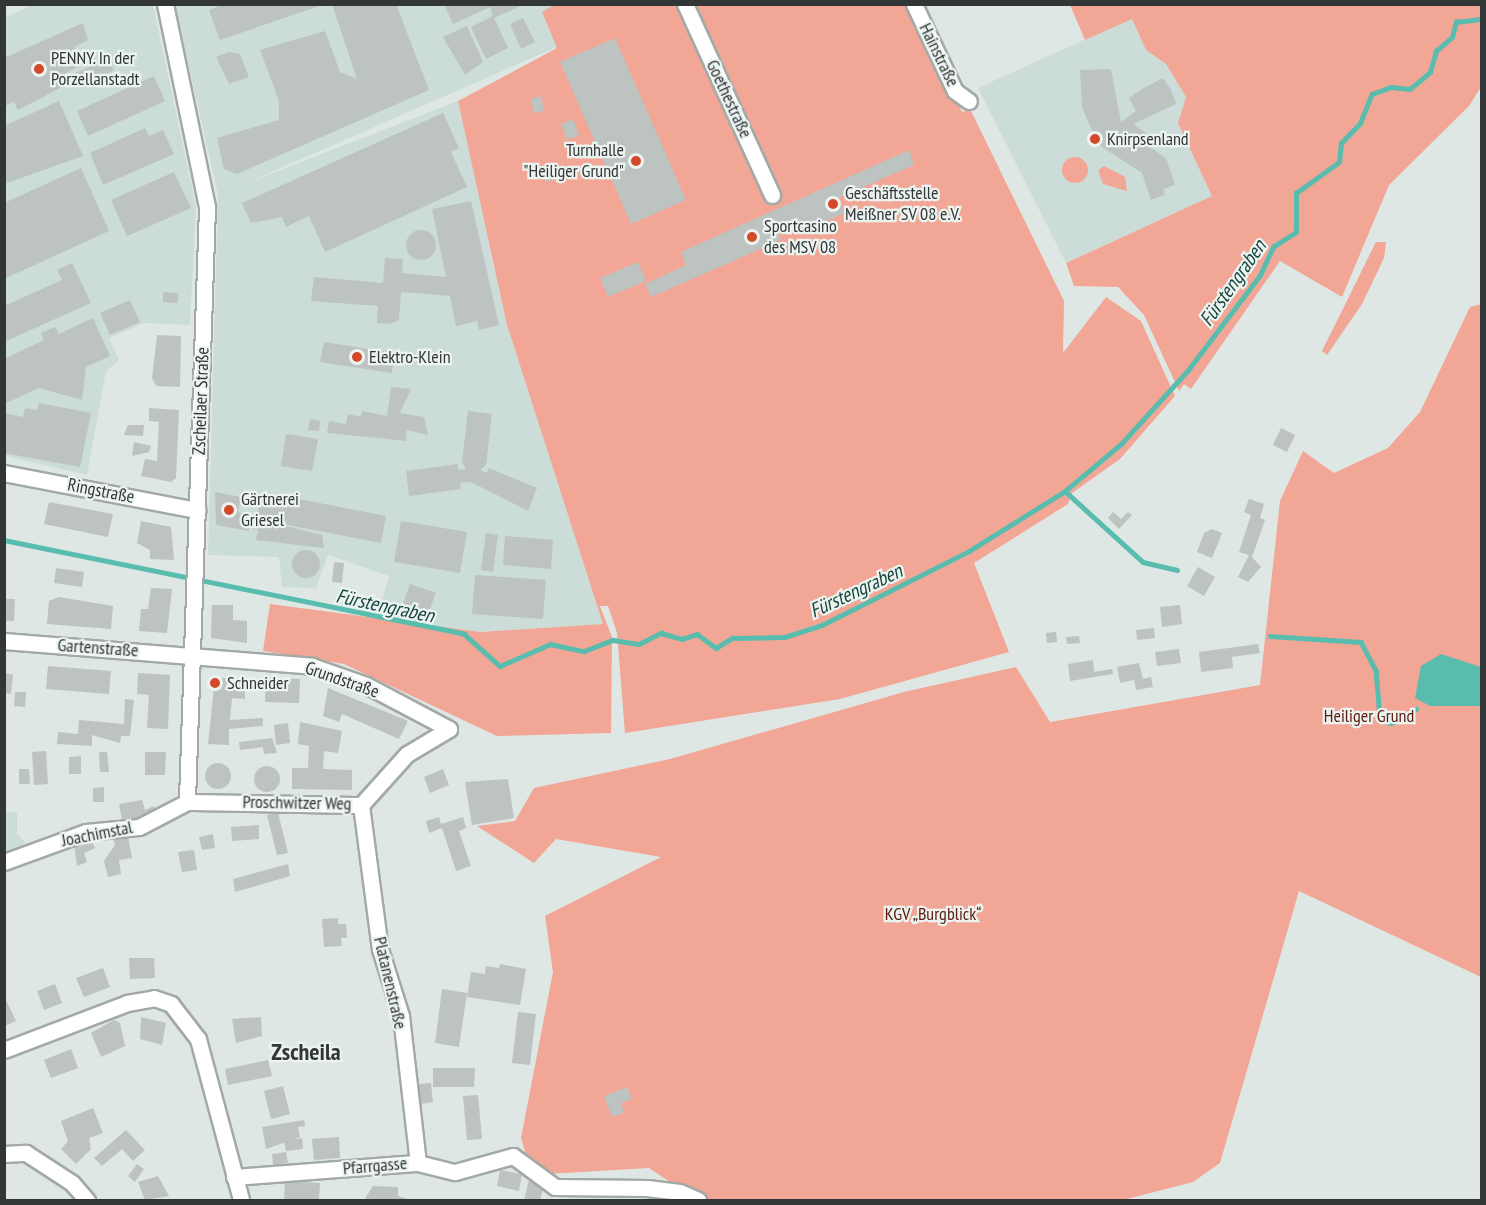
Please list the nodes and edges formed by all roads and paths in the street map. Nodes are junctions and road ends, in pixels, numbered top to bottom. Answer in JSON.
{"nodes":[{"id":1,"x":165,"y":4,"type":"edge"},
{"id":2,"x":685,"y":4,"type":"edge"},
{"id":3,"x":914,"y":4,"type":"edge"},
{"id":4,"x":969,"y":101,"type":"dead end"},
{"id":5,"x":772,"y":195,"type":"dead end"},
{"id":6,"x":4,"y":473,"type":"edge"},
{"id":7,"x":197,"y":510,"type":"junction"},
{"id":8,"x":4,"y":641,"type":"edge"},
{"id":9,"x":191,"y":654,"type":"junction"},
{"id":10,"x":449,"y":729,"type":"joint"},
{"id":11,"x":187,"y":802,"type":"junction"},
{"id":12,"x":361,"y":805,"type":"junction"},
{"id":13,"x":4,"y":862,"type":"edge"},
{"id":14,"x":4,"y":1050,"type":"edge"},
{"id":15,"x":4,"y":1154,"type":"edge"},
{"id":16,"x":418,"y":1162,"type":"junction"},
{"id":17,"x":234,"y":1177,"type":"junction"},
{"id":18,"x":87,"y":1200,"type":"edge"},
{"id":19,"x":241,"y":1200,"type":"edge"},
{"id":20,"x":698,"y":1200,"type":"edge"}],
"edges":[{"from":1,"to":7,"type":"street","name":"Zscheilaer Straße"},
{"from":2,"to":5,"type":"street","name":"Goethestraße"},
{"from":3,"to":4,"type":"street","name":"Hainstraße"},
{"from":6,"to":7,"type":"street","name":"Ringstraße"},
{"from":7,"to":9,"type":"street","name":"Zscheilaer Straße"},
{"from":8,"to":9,"type":"street","name":"Gartenstraße"},
{"from":9,"to":10,"type":"street","name":"Grundstraße"},
{"from":9,"to":11,"type":"street","name":"Zscheilaer Straße"},
{"from":10,"to":12,"type":"street","name":"Proschwitzer Weg"},
{"from":11,"to":12,"type":"street","name":"Proschwitzer Weg"},
{"from":11,"to":13,"type":"street","name":"Joachimstal"},
{"from":12,"to":16,"type":"street","name":"Platanenstraße"},
{"from":14,"to":17,"type":"street"},
{"from":15,"to":18,"type":"street"},
{"from":16,"to":17,"type":"street","name":"Pfarrgasse"},
{"from":16,"to":20,"type":"street","name":"Pfarrgasse"},
{"from":17,"to":19,"type":"street"}]}
